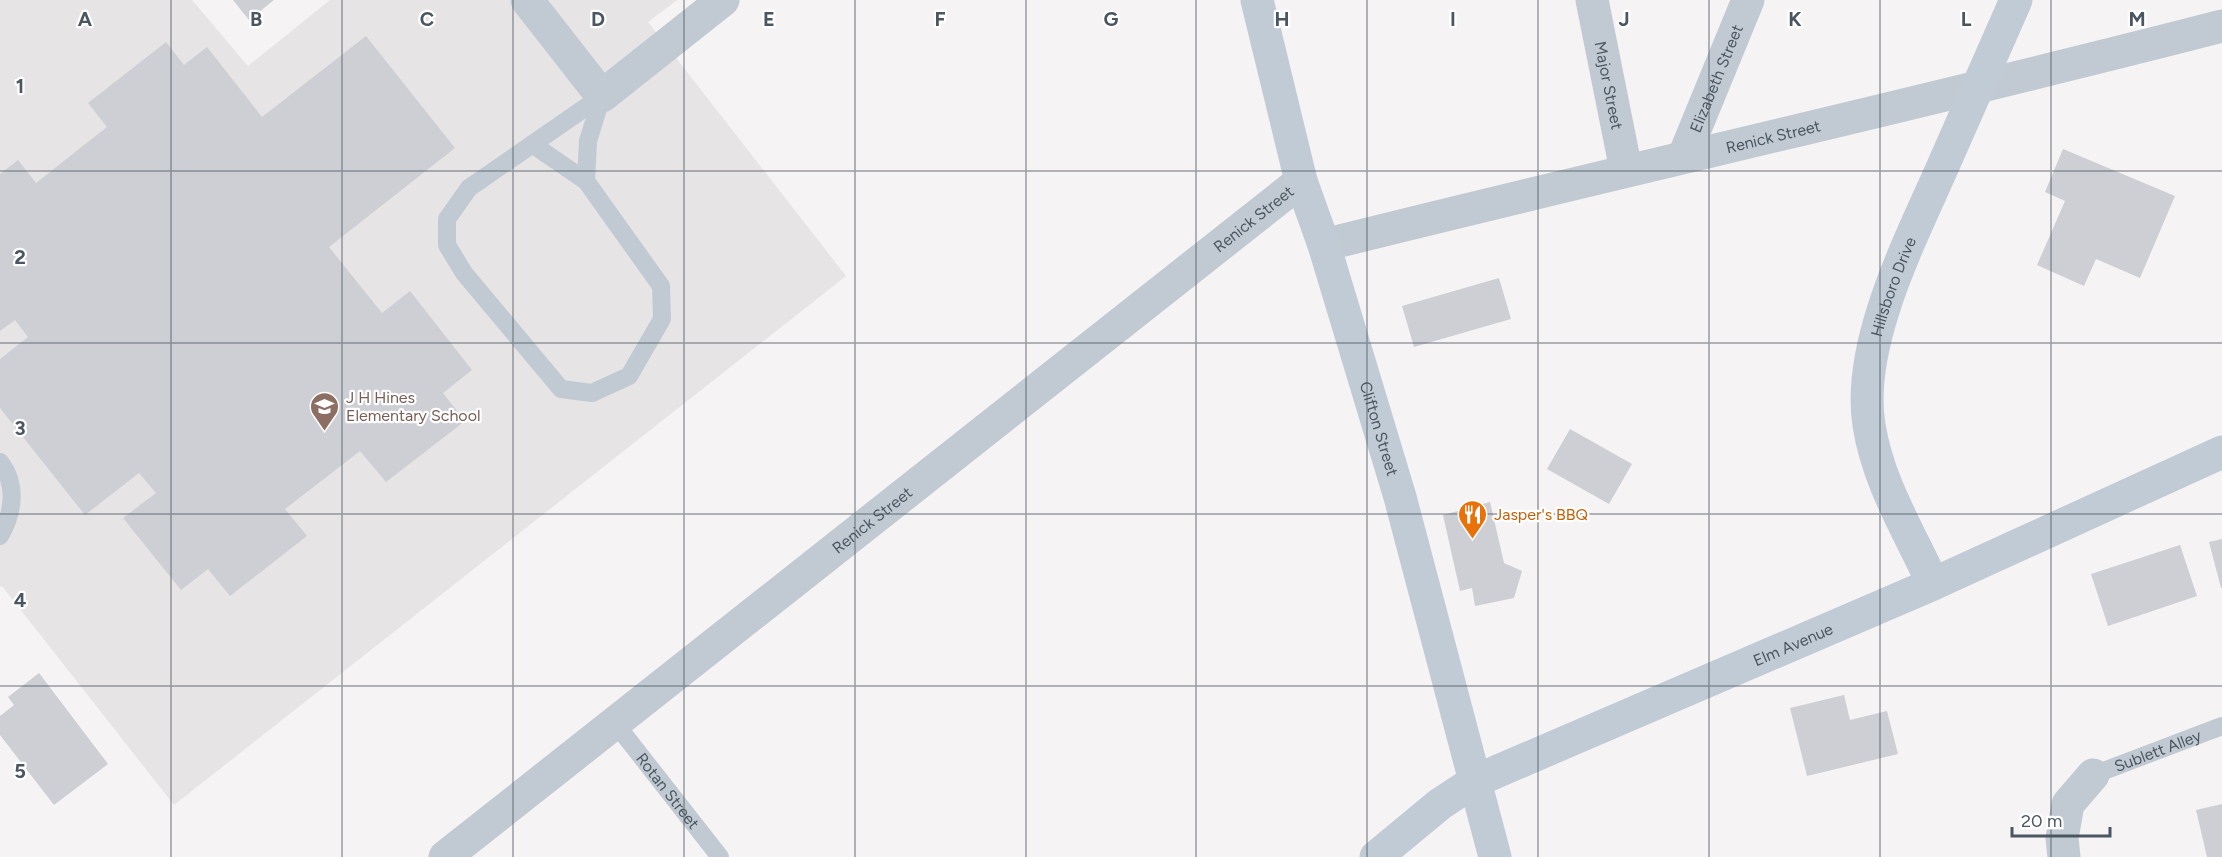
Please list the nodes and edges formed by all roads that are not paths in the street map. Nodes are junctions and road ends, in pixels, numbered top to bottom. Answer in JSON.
{"nodes":[{"id":1,"x":527,"y":0,"type":"edge"},
{"id":2,"x":723,"y":0,"type":"edge"},
{"id":3,"x":1257,"y":0,"type":"edge"},
{"id":4,"x":1592,"y":0,"type":"edge"},
{"id":5,"x":1748,"y":0,"type":"edge"},
{"id":6,"x":2016,"y":0,"type":"edge"},
{"id":7,"x":2222,"y":26,"type":"edge"},
{"id":8,"x":1977,"y":89,"type":"junction"},
{"id":9,"x":602,"y":96,"type":"junction"},
{"id":10,"x":532,"y":144,"type":"junction"},
{"id":11,"x":1684,"y":156,"type":"junction"},
{"id":12,"x":1626,"y":170,"type":"junction"},
{"id":13,"x":586,"y":181,"type":"junction"},
{"id":14,"x":1301,"y":182,"type":"junction"},
{"id":15,"x":1324,"y":244,"type":"junction"},
{"id":16,"x":2222,"y":452,"type":"edge"},
{"id":17,"x":0,"y":462,"type":"edge"},
{"id":18,"x":0,"y":536,"type":"edge"},
{"id":19,"x":1933,"y":584,"type":"junction"},
{"id":20,"x":615,"y":723,"type":"junction"},
{"id":21,"x":2222,"y":726,"type":"edge"},
{"id":22,"x":2093,"y":775,"type":"joint"},
{"id":23,"x":1475,"y":781,"type":"junction"},
{"id":24,"x":445,"y":857,"type":"edge"},
{"id":25,"x":720,"y":857,"type":"edge"},
{"id":26,"x":1376,"y":857,"type":"edge"},
{"id":27,"x":1495,"y":857,"type":"edge"},
{"id":28,"x":2064,"y":857,"type":"edge"}],
"edges":[{"from":1,"to":9,"type":"street"},
{"from":2,"to":9,"type":"street"},
{"from":3,"to":14,"type":"street","name":"Clifton Street"},
{"from":4,"to":12,"type":"street","name":"Major Street"},
{"from":5,"to":11,"type":"street","name":"Elizabeth Street"},
{"from":6,"to":8,"type":"street","name":"Hillsboro Drive"},
{"from":7,"to":8,"type":"street","name":"Renick Street"},
{"from":8,"to":11,"type":"street","name":"Renick Street"},
{"from":8,"to":19,"type":"street","name":"Hillsboro Drive"},
{"from":9,"to":10,"type":"lane"},
{"from":9,"to":13,"type":"lane"},
{"from":10,"to":13,"type":"lane"},
{"from":10,"to":13,"type":"lane"},
{"from":11,"to":12,"type":"street","name":"Renick Street"},
{"from":12,"to":15,"type":"street","name":"Renick Street"},
{"from":14,"to":15,"type":"street","name":"Clifton Street"},
{"from":14,"to":20,"type":"street","name":"Renick Street"},
{"from":15,"to":23,"type":"street","name":"Clifton Street"},
{"from":16,"to":19,"type":"street","name":"Elm Avenue"},
{"from":17,"to":18,"type":"lane"},
{"from":19,"to":23,"type":"street","name":"Elm Avenue"},
{"from":20,"to":24,"type":"street","name":"Renick Street"},
{"from":20,"to":25,"type":"lane","name":"Rotan Street"},
{"from":21,"to":22,"type":"lane","name":"Sublett Alley"},
{"from":22,"to":28,"type":"street"},
{"from":23,"to":26,"type":"street","name":"Elm Avenue"},
{"from":23,"to":27,"type":"street","name":"Clifton Street"}]}
